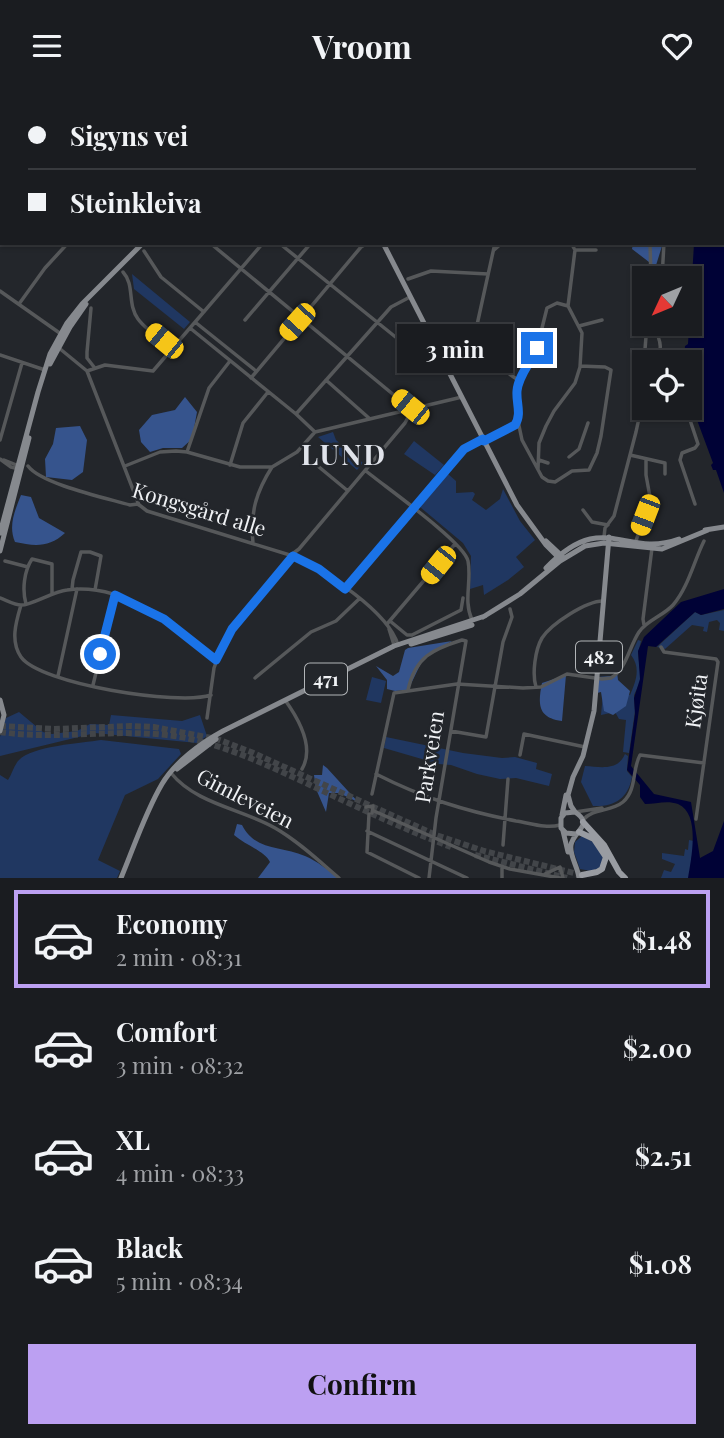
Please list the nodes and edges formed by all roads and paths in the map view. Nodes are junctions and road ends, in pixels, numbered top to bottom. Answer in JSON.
{"nodes":[{"id":1,"x":426,"y":91,"type":"edge"},
{"id":2,"x":449,"y":91,"type":"edge"},
{"id":3,"x":66,"y":245,"type":"edge"},
{"id":4,"x":141,"y":245,"type":"edge"},
{"id":5,"x":211,"y":245,"type":"edge"},
{"id":6,"x":261,"y":245,"type":"edge"},
{"id":7,"x":281,"y":245,"type":"edge"},
{"id":8,"x":310,"y":245,"type":"edge"},
{"id":9,"x":364,"y":245,"type":"edge"},
{"id":10,"x":384,"y":245,"type":"edge"},
{"id":11,"x":495,"y":245,"type":"edge"},
{"id":12,"x":500,"y":245,"type":"edge"},
{"id":13,"x":572,"y":245,"type":"edge"},
{"id":14,"x":650,"y":245,"type":"edge"},
{"id":15,"x":664,"y":245,"type":"edge"},
{"id":16,"x":494,"y":250,"type":"junction"},
{"id":17,"x":575,"y":250,"type":"junction"},
{"id":18,"x":596,"y":250,"type":"dead end"},
{"id":19,"x":144,"y":251,"type":"dead end"},
{"id":20,"x":298,"y":259,"type":"junction"},
{"id":21,"x":651,"y":266,"type":"edge"},
{"id":22,"x":663,"y":266,"type":"edge"},
{"id":23,"x":241,"y":269,"type":"junction"},
{"id":24,"x":123,"y":272,"type":"dead end"},
{"id":25,"x":488,"y":274,"type":"junction"},
{"id":26,"x":408,"y":279,"type":"dead end"},
{"id":27,"x":330,"y":284,"type":"junction"},
{"id":28,"x":0,"y":291,"type":"edge"},
{"id":29,"x":269,"y":292,"type":"junction"},
{"id":30,"x":410,"y":297,"type":"junction"},
{"id":31,"x":19,"y":304,"type":"junction"},
{"id":32,"x":568,"y":306,"type":"junction"},
{"id":33,"x":92,"y":308,"type":"dead end"},
{"id":34,"x":204,"y":311,"type":"junction"},
{"id":35,"x":300,"y":319,"type":"junction"},
{"id":36,"x":245,"y":320,"type":"dead end"},
{"id":37,"x":602,"y":320,"type":"dead end"},
{"id":38,"x":195,"y":322,"type":"junction"},
{"id":39,"x":377,"y":323,"type":"junction"},
{"id":40,"x":579,"y":326,"type":"junction"},
{"id":41,"x":190,"y":328,"type":"junction"},
{"id":42,"x":63,"y":335,"type":"junction"},
{"id":43,"x":173,"y":348,"type":"junction"},
{"id":44,"x":56,"y":350,"type":"junction"},
{"id":45,"x":432,"y":350,"type":"dead end"},
{"id":46,"x":0,"y":355,"type":"edge"},
{"id":47,"x":346,"y":356,"type":"junction"},
{"id":48,"x":230,"y":361,"type":"junction"},
{"id":49,"x":22,"y":363,"type":"junction"},
{"id":50,"x":580,"y":366,"type":"junction"},
{"id":51,"x":94,"y":367,"type":"junction"},
{"id":52,"x":46,"y":370,"type":"junction"},
{"id":53,"x":87,"y":372,"type":"junction"},
{"id":54,"x":256,"y":372,"type":"junction"},
{"id":55,"x":251,"y":378,"type":"junction"},
{"id":56,"x":326,"y":380,"type":"junction"},
{"id":57,"x":519,"y":380,"type":"junction"},
{"id":58,"x":268,"y":392,"type":"junction"},
{"id":59,"x":462,"y":397,"type":"junction"},
{"id":60,"x":412,"y":410,"type":"junction"},
{"id":61,"x":296,"y":414,"type":"junction"},
{"id":62,"x":370,"y":419,"type":"junction"},
{"id":63,"x":639,"y":420,"type":"edge"},
{"id":64,"x":691,"y":420,"type":"edge"},
{"id":65,"x":518,"y":421,"type":"junction"},
{"id":66,"x":588,"y":422,"type":"dead end"},
{"id":67,"x":315,"y":432,"type":"junction"},
{"id":68,"x":0,"y":440,"type":"edge"},
{"id":69,"x":483,"y":440,"type":"junction"},
{"id":70,"x":187,"y":452,"type":"junction"},
{"id":71,"x":630,"y":455,"type":"junction"},
{"id":72,"x":569,"y":457,"type":"dead end"},
{"id":73,"x":1,"y":459,"type":"edge"},
{"id":74,"x":646,"y":459,"type":"junction"},
{"id":75,"x":539,"y":460,"type":"junction"},
{"id":76,"x":548,"y":463,"type":"dead end"},
{"id":77,"x":230,"y":465,"type":"junction"},
{"id":78,"x":125,"y":466,"type":"junction"},
{"id":79,"x":21,"y":467,"type":"junction"},
{"id":80,"x":272,"y":467,"type":"junction"},
{"id":81,"x":319,"y":467,"type":"dead end"},
{"id":82,"x":538,"y":469,"type":"junction"},
{"id":83,"x":366,"y":471,"type":"junction"},
{"id":84,"x":665,"y":474,"type":"dead end"},
{"id":85,"x":348,"y":491,"type":"junction"},
{"id":86,"x":695,"y":504,"type":"dead end"},
{"id":87,"x":139,"y":505,"type":"junction"},
{"id":88,"x":413,"y":509,"type":"junction"},
{"id":89,"x":583,"y":510,"type":"dead end"},
{"id":90,"x":4,"y":518,"type":"edge"},
{"id":91,"x":608,"y":525,"type":"junction"},
{"id":92,"x":724,"y":527,"type":"edge"},
{"id":93,"x":0,"y":533,"type":"edge"},
{"id":94,"x":606,"y":540,"type":"junction"},
{"id":95,"x":636,"y":541,"type":"junction"},
{"id":96,"x":704,"y":541,"type":"dead end"},
{"id":97,"x":253,"y":543,"type":"junction"},
{"id":98,"x":455,"y":544,"type":"junction"},
{"id":99,"x":652,"y":546,"type":"junction"},
{"id":100,"x":0,"y":551,"type":"edge"},
{"id":101,"x":294,"y":556,"type":"junction"},
{"id":102,"x":561,"y":556,"type":"junction"},
{"id":103,"x":5,"y":561,"type":"dead end"},
{"id":104,"x":28,"y":567,"type":"junction"},
{"id":105,"x":75,"y":589,"type":"junction"},
{"id":106,"x":345,"y":589,"type":"junction"},
{"id":107,"x":95,"y":590,"type":"junction"},
{"id":108,"x":52,"y":594,"type":"junction"},
{"id":109,"x":115,"y":595,"type":"junction"},
{"id":110,"x":0,"y":598,"type":"edge"},
{"id":111,"x":463,"y":598,"type":"dead end"},
{"id":112,"x":359,"y":599,"type":"junction"},
{"id":113,"x":603,"y":601,"type":"junction"},
{"id":114,"x":23,"y":605,"type":"junction"},
{"id":115,"x":510,"y":609,"type":"dead end"},
{"id":116,"x":388,"y":622,"type":"junction"},
{"id":117,"x":473,"y":622,"type":"junction"},
{"id":118,"x":644,"y":625,"type":"junction"},
{"id":119,"x":396,"y":646,"type":"junction"},
{"id":120,"x":661,"y":647,"type":"dead end"},
{"id":121,"x":216,"y":660,"type":"junction"},
{"id":122,"x":58,"y":676,"type":"junction"},
{"id":123,"x":597,"y":677,"type":"junction"},
{"id":124,"x":254,"y":678,"type":"dead end"},
{"id":125,"x":457,"y":684,"type":"junction"},
{"id":126,"x":93,"y":685,"type":"junction"},
{"id":127,"x":495,"y":687,"type":"junction"},
{"id":128,"x":536,"y":687,"type":"junction"},
{"id":129,"x":408,"y":690,"type":"junction"},
{"id":130,"x":211,"y":695,"type":"junction"},
{"id":131,"x":0,"y":700,"type":"edge"},
{"id":132,"x":285,"y":700,"type":"junction"},
{"id":133,"x":0,"y":708,"type":"edge"},
{"id":134,"x":207,"y":718,"type":"dead end"},
{"id":135,"x":0,"y":723,"type":"edge"},
{"id":136,"x":0,"y":731,"type":"edge"},
{"id":137,"x":451,"y":731,"type":"junction"},
{"id":138,"x":585,"y":747,"type":"junction"},
{"id":139,"x":520,"y":755,"type":"dead end"},
{"id":140,"x":704,"y":763,"type":"junction"},
{"id":141,"x":302,"y":769,"type":"dead end"},
{"id":142,"x":171,"y":773,"type":"junction"},
{"id":143,"x":376,"y":774,"type":"junction"},
{"id":144,"x":508,"y":779,"type":"dead end"},
{"id":145,"x":372,"y":794,"type":"dead end"},
{"id":146,"x":440,"y":803,"type":"junction"},
{"id":147,"x":611,"y":807,"type":"junction"},
{"id":148,"x":575,"y":812,"type":"junction"},
{"id":149,"x":562,"y":815,"type":"junction"},
{"id":150,"x":505,"y":819,"type":"junction"},
{"id":151,"x":696,"y":819,"type":"dead end"},
{"id":152,"x":583,"y":821,"type":"junction"},
{"id":153,"x":562,"y":828,"type":"junction"},
{"id":154,"x":367,"y":831,"type":"junction"},
{"id":155,"x":578,"y":833,"type":"junction"},
{"id":156,"x":434,"y":837,"type":"junction"},
{"id":157,"x":503,"y":845,"type":"dead end"},
{"id":158,"x":431,"y":860,"type":"junction"},
{"id":159,"x":502,"y":867,"type":"junction"},
{"id":160,"x":543,"y":875,"type":"junction"},
{"id":161,"x":579,"y":877,"type":"edge"},
{"id":162,"x":121,"y":878,"type":"edge"},
{"id":163,"x":339,"y":878,"type":"edge"},
{"id":164,"x":419,"y":878,"type":"edge"},
{"id":165,"x":429,"y":878,"type":"edge"},
{"id":166,"x":467,"y":878,"type":"edge"},
{"id":167,"x":502,"y":878,"type":"edge"},
{"id":168,"x":561,"y":878,"type":"edge"},
{"id":169,"x":593,"y":878,"type":"edge"},
{"id":170,"x":625,"y":878,"type":"edge"}],
"edges":[{"from":1,"to":2,"type":"street"},
{"from":3,"to":31,"type":"street"},
{"from":4,"to":42,"type":"main road"},
{"from":5,"to":23,"type":"street"},
{"from":6,"to":23,"type":"street"},
{"from":7,"to":20,"type":"street"},
{"from":8,"to":20,"type":"street"},
{"from":9,"to":27,"type":"street"},
{"from":10,"to":30,"type":"main road"},
{"from":11,"to":16,"type":"street"},
{"from":12,"to":16,"type":"street"},
{"from":13,"to":17,"type":"street"},
{"from":14,"to":21,"type":"street"},
{"from":15,"to":22,"type":"street"},
{"from":16,"to":25,"type":"street"},
{"from":17,"to":18,"type":"street"},
{"from":17,"to":32,"type":"street"},
{"from":19,"to":34,"type":"street"},
{"from":20,"to":27,"type":"street"},
{"from":20,"to":29,"type":"street"},
{"from":23,"to":29,"type":"street"},
{"from":23,"to":34,"type":"street"},
{"from":24,"to":43,"type":"street"},
{"from":25,"to":26,"type":"street"},
{"from":25,"to":57,"type":"street"},
{"from":27,"to":35,"type":"street"},
{"from":27,"to":39,"type":"street"},
{"from":28,"to":31,"type":"street"},
{"from":29,"to":35,"type":"street"},
{"from":29,"to":36,"type":"street"},
{"from":30,"to":39,"type":"street"},
{"from":30,"to":59,"type":"main road"},
{"from":31,"to":42,"type":"street"},
{"from":32,"to":40,"type":"street"},
{"from":32,"to":57,"type":"street"},
{"from":33,"to":51,"type":"street"},
{"from":34,"to":38,"type":"street"},
{"from":35,"to":47,"type":"street"},
{"from":35,"to":54,"type":"street"},
{"from":37,"to":40,"type":"street"},
{"from":38,"to":41,"type":"street"},
{"from":38,"to":54,"type":"street"},
{"from":39,"to":45,"type":"street"},
{"from":39,"to":47,"type":"street"},
{"from":40,"to":50,"type":"street"},
{"from":41,"to":43,"type":"street"},
{"from":41,"to":48,"type":"street"},
{"from":42,"to":44,"type":"main road"},
{"from":43,"to":51,"type":"street"},
{"from":44,"to":52,"type":"main road"},
{"from":44,"to":53,"type":"street"},
{"from":46,"to":49,"type":"street"},
{"from":47,"to":56,"type":"street"},
{"from":47,"to":60,"type":"street"},
{"from":48,"to":55,"type":"street"},
{"from":48,"to":70,"type":"street"},
{"from":49,"to":52,"type":"street"},
{"from":49,"to":68,"type":"street"},
{"from":50,"to":75,"type":"street"},
{"from":50,"to":82,"type":"street"},
{"from":51,"to":53,"type":"street"},
{"from":52,"to":79,"type":"main road"},
{"from":53,"to":78,"type":"street"},
{"from":54,"to":55,"type":"street"},
{"from":55,"to":58,"type":"street"},
{"from":56,"to":61,"type":"street"},
{"from":56,"to":62,"type":"street"},
{"from":57,"to":65,"type":"street"},
{"from":58,"to":61,"type":"street"},
{"from":58,"to":77,"type":"street"},
{"from":59,"to":60,"type":"street"},
{"from":59,"to":69,"type":"main road"},
{"from":60,"to":62,"type":"street"},
{"from":60,"to":83,"type":"street"},
{"from":61,"to":67,"type":"street"},
{"from":62,"to":67,"type":"street"},
{"from":63,"to":71,"type":"street"},
{"from":64,"to":86,"type":"street"},
{"from":65,"to":69,"type":"street"},
{"from":65,"to":82,"type":"street"},
{"from":66,"to":72,"type":"street"},
{"from":67,"to":80,"type":"street"},
{"from":69,"to":88,"type":"street"},
{"from":69,"to":102,"type":"main road"},
{"from":70,"to":77,"type":"street"},
{"from":70,"to":78,"type":"street"},
{"from":71,"to":74,"type":"street"},
{"from":71,"to":91,"type":"street"},
{"from":73,"to":79,"type":"street","name":"Kongsgård alle"},
{"from":74,"to":84,"type":"street"},
{"from":74,"to":95,"type":"street"},
{"from":75,"to":76,"type":"street"},
{"from":75,"to":82,"type":"street"},
{"from":77,"to":80,"type":"street"},
{"from":78,"to":87,"type":"street"},
{"from":79,"to":87,"type":"street","name":"Kongsgård alle"},
{"from":79,"to":90,"type":"main road"},
{"from":80,"to":97,"type":"street"},
{"from":81,"to":85,"type":"street"},
{"from":83,"to":85,"type":"street"},
{"from":83,"to":88,"type":"street"},
{"from":85,"to":101,"type":"street"},
{"from":87,"to":97,"type":"street","name":"Kongsgård alle"},
{"from":88,"to":98,"type":"street"},
{"from":88,"to":106,"type":"street"},
{"from":89,"to":91,"type":"street"},
{"from":90,"to":93,"type":"main road"},
{"from":90,"to":100,"type":"main road"},
{"from":91,"to":94,"type":"street"},
{"from":92,"to":99,"type":"main road","number":"471"},
{"from":94,"to":95,"type":"main road","number":"471"},
{"from":94,"to":99,"type":"main road","number":"471"},
{"from":94,"to":102,"type":"main road","number":"471"},
{"from":94,"to":113,"type":"main road","number":"482"},
{"from":95,"to":99,"type":"main road","number":"471"},
{"from":96,"to":118,"type":"street"},
{"from":97,"to":101,"type":"street","name":"Kongsgård alle"},
{"from":98,"to":116,"type":"street"},
{"from":98,"to":117,"type":"street"},
{"from":99,"to":118,"type":"street"},
{"from":101,"to":106,"type":"street","name":"Kongsgård alle"},
{"from":101,"to":121,"type":"street"},
{"from":102,"to":117,"type":"main road","number":"471"},
{"from":103,"to":104,"type":"street"},
{"from":104,"to":108,"type":"street"},
{"from":104,"to":114,"type":"street"},
{"from":105,"to":107,"type":"street"},
{"from":105,"to":107,"type":"street"},
{"from":105,"to":108,"type":"street"},
{"from":105,"to":122,"type":"street"},
{"from":106,"to":112,"type":"street","name":"Kongsgård alle"},
{"from":107,"to":109,"type":"street"},
{"from":108,"to":114,"type":"street"},
{"from":109,"to":121,"type":"street"},
{"from":109,"to":126,"type":"street"},
{"from":110,"to":114,"type":"street"},
{"from":111,"to":116,"type":"street"},
{"from":112,"to":116,"type":"street","name":"Kongsgård alle"},
{"from":112,"to":124,"type":"street"},
{"from":113,"to":123,"type":"main road","number":"482"},
{"from":113,"to":128,"type":"street"},
{"from":114,"to":122,"type":"street"},
{"from":115,"to":127,"type":"street"},
{"from":116,"to":119,"type":"street","name":"Kongsgård alle"},
{"from":117,"to":119,"type":"main road","number":"471"},
{"from":118,"to":123,"type":"street"},
{"from":119,"to":132,"type":"main road","number":"471"},
{"from":120,"to":140,"type":"street","name":"Kjøita"},
{"from":121,"to":130,"type":"street"},
{"from":122,"to":126,"type":"street"},
{"from":123,"to":128,"type":"street"},
{"from":123,"to":138,"type":"main road","number":"482"},
{"from":125,"to":127,"type":"street"},
{"from":125,"to":129,"type":"street"},
{"from":125,"to":129,"type":"street","name":"Parkveien"},
{"from":125,"to":137,"type":"street","name":"Parkveien"},
{"from":126,"to":130,"type":"street"},
{"from":127,"to":128,"type":"street"},
{"from":127,"to":137,"type":"street"},
{"from":129,"to":143,"type":"street"},
{"from":130,"to":134,"type":"street"},
{"from":131,"to":136,"type":"main road"},
{"from":132,"to":141,"type":"street"},
{"from":132,"to":142,"type":"main road","number":"471"},
{"from":133,"to":135,"type":"main road"},
{"from":137,"to":146,"type":"street","name":"Parkveien"},
{"from":138,"to":139,"type":"street"},
{"from":138,"to":148,"type":"main road","number":"482"},
{"from":138,"to":149,"type":"main road","number":"482"},
{"from":140,"to":147,"type":"street"},
{"from":140,"to":151,"type":"street","name":"Kjøita"},
{"from":142,"to":162,"type":"main road","number":"471"},
{"from":142,"to":163,"type":"street","name":"Gimleveien"},
{"from":143,"to":145,"type":"street"},
{"from":143,"to":146,"type":"street"},
{"from":144,"to":150,"type":"street"},
{"from":146,"to":150,"type":"street"},
{"from":146,"to":156,"type":"street","name":"Parkveien"},
{"from":147,"to":148,"type":"street"},
{"from":147,"to":152,"type":"street"},
{"from":148,"to":149,"type":"main road"},
{"from":148,"to":152,"type":"main road"},
{"from":149,"to":153,"type":"main road","number":"482"},
{"from":150,"to":153,"type":"street"},
{"from":150,"to":157,"type":"street"},
{"from":152,"to":155,"type":"main road"},
{"from":152,"to":170,"type":"highway"},
{"from":153,"to":155,"type":"main road"},
{"from":153,"to":161,"type":"main road","number":"482"},
{"from":154,"to":156,"type":"street"},
{"from":154,"to":158,"type":"street"},
{"from":154,"to":164,"type":"street"},
{"from":155,"to":161,"type":"main road"},
{"from":155,"to":161,"type":"highway"},
{"from":156,"to":158,"type":"street","name":"Parkveien"},
{"from":156,"to":159,"type":"street"},
{"from":158,"to":165,"type":"street","name":"Parkveien"},
{"from":158,"to":166,"type":"street"},
{"from":159,"to":160,"type":"street"},
{"from":159,"to":167,"type":"street"},
{"from":160,"to":168,"type":"street"},
{"from":160,"to":168,"type":"street"},
{"from":161,"to":169,"type":"highway"}]}
